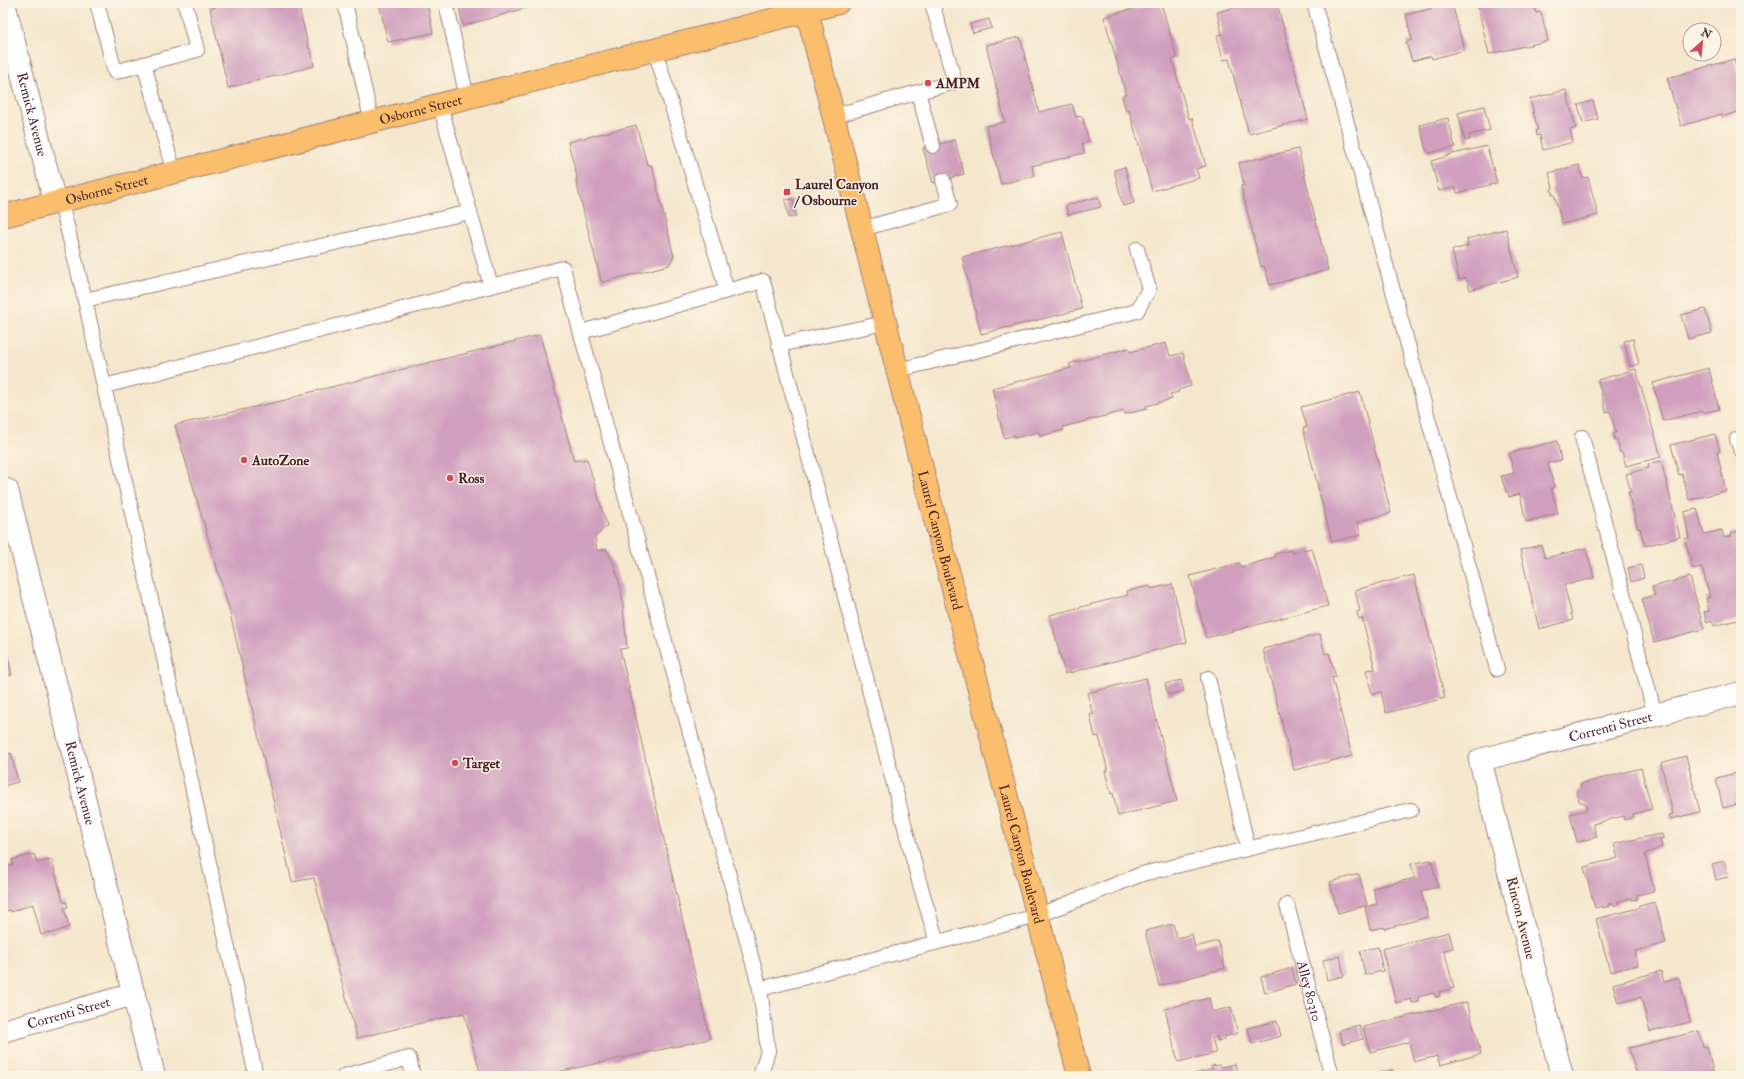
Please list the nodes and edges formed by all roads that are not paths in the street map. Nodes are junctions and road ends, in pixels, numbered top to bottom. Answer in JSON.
{"nodes":[{"id":1,"x":4,"y":3,"type":"edge"},
{"id":2,"x":97,"y":3,"type":"edge"},
{"id":3,"x":185,"y":3,"type":"edge"},
{"id":4,"x":345,"y":3,"type":"edge"},
{"id":5,"x":446,"y":3,"type":"edge"},
{"id":6,"x":838,"y":3,"type":"edge"},
{"id":7,"x":932,"y":3,"type":"edge"},
{"id":8,"x":1314,"y":3,"type":"edge"},
{"id":9,"x":806,"y":7,"type":"edge"},
{"id":10,"x":654,"y":50,"type":"junction"},
{"id":11,"x":144,"y":64,"type":"junction"},
{"id":12,"x":918,"y":92,"type":"junction"},
{"id":13,"x":467,"y":98,"type":"junction"},
{"id":14,"x":440,"y":105,"type":"junction"},
{"id":15,"x":834,"y":116,"type":"junction"},
{"id":16,"x":372,"y":123,"type":"junction"},
{"id":17,"x":933,"y":146,"type":"dead end"},
{"id":18,"x":174,"y":173,"type":"junction"},
{"id":19,"x":943,"y":180,"type":"dead end"},
{"id":20,"x":58,"y":202,"type":"junction"},
{"id":21,"x":470,"y":212,"type":"junction"},
{"id":22,"x":3,"y":216,"type":"edge"},
{"id":23,"x":862,"y":229,"type":"junction"},
{"id":24,"x":1136,"y":249,"type":"dead end"},
{"id":25,"x":491,"y":286,"type":"junction"},
{"id":26,"x":727,"y":291,"type":"junction"},
{"id":27,"x":85,"y":300,"type":"junction"},
{"id":28,"x":885,"y":323,"type":"junction"},
{"id":29,"x":581,"y":332,"type":"junction"},
{"id":30,"x":779,"y":345,"type":"junction"},
{"id":31,"x":898,"y":370,"type":"junction"},
{"id":32,"x":104,"y":386,"type":"junction"},
{"id":33,"x":1582,"y":437,"type":"dead end"},
{"id":34,"x":7,"y":490,"type":"dead end"},
{"id":35,"x":1497,"y":669,"type":"dead end"},
{"id":36,"x":1208,"y":678,"type":"dead end"},
{"id":37,"x":1741,"y":693,"type":"edge"},
{"id":38,"x":1655,"y":715,"type":"junction"},
{"id":39,"x":1480,"y":760,"type":"joint"},
{"id":40,"x":1411,"y":810,"type":"dead end"},
{"id":41,"x":1248,"y":848,"type":"junction"},
{"id":42,"x":1287,"y":905,"type":"dead end"},
{"id":43,"x":1037,"y":916,"type":"junction"},
{"id":44,"x":937,"y":942,"type":"junction"},
{"id":45,"x":760,"y":989,"type":"junction"},
{"id":46,"x":134,"y":994,"type":"junction"},
{"id":47,"x":3,"y":1031,"type":"edge"},
{"id":48,"x":154,"y":1076,"type":"edge"},
{"id":49,"x":256,"y":1076,"type":"edge"},
{"id":50,"x":344,"y":1076,"type":"edge"},
{"id":51,"x":413,"y":1076,"type":"edge"},
{"id":52,"x":760,"y":1076,"type":"edge"},
{"id":53,"x":1079,"y":1076,"type":"edge"},
{"id":54,"x":1332,"y":1076,"type":"edge"},
{"id":55,"x":1562,"y":1076,"type":"edge"}],
"edges":[{"from":1,"to":20,"type":"street","name":"Remick Avenue"},
{"from":2,"to":11,"type":"lane"},
{"from":3,"to":11,"type":"lane"},
{"from":4,"to":16,"type":"lane"},
{"from":5,"to":13,"type":"lane"},
{"from":6,"to":9,"type":"main road","name":"Osborne Street"},
{"from":7,"to":12,"type":"lane"},
{"from":8,"to":35,"type":"lane"},
{"from":9,"to":10,"type":"main road","name":"Osborne Street"},
{"from":9,"to":15,"type":"main road","name":"Laurel Canyon Boulevard"},
{"from":10,"to":13,"type":"main road","name":"Osborne Street"},
{"from":10,"to":26,"type":"lane"},
{"from":11,"to":18,"type":"lane"},
{"from":12,"to":15,"type":"lane"},
{"from":12,"to":17,"type":"lane"},
{"from":13,"to":14,"type":"main road","name":"Osborne Street"},
{"from":14,"to":16,"type":"main road","name":"Osborne Street"},
{"from":14,"to":21,"type":"lane"},
{"from":15,"to":23,"type":"main road","name":"Laurel Canyon Boulevard"},
{"from":16,"to":18,"type":"main road","name":"Osborne Street"},
{"from":18,"to":20,"type":"main road","name":"Osborne Street"},
{"from":19,"to":23,"type":"lane"},
{"from":20,"to":22,"type":"main road","name":"Osborne Street"},
{"from":20,"to":27,"type":"lane"},
{"from":21,"to":25,"type":"lane"},
{"from":21,"to":27,"type":"lane"},
{"from":23,"to":28,"type":"main road","name":"Laurel Canyon Boulevard"},
{"from":24,"to":31,"type":"lane"},
{"from":25,"to":29,"type":"lane"},
{"from":25,"to":32,"type":"lane"},
{"from":26,"to":29,"type":"lane"},
{"from":26,"to":30,"type":"lane"},
{"from":27,"to":32,"type":"lane"},
{"from":28,"to":30,"type":"lane"},
{"from":28,"to":31,"type":"main road","name":"Laurel Canyon Boulevard"},
{"from":29,"to":45,"type":"lane"},
{"from":30,"to":44,"type":"lane"},
{"from":31,"to":43,"type":"main road","name":"Laurel Canyon Boulevard"},
{"from":32,"to":49,"type":"lane"},
{"from":33,"to":38,"type":"lane"},
{"from":34,"to":46,"type":"street","name":"Remick Avenue"},
{"from":36,"to":41,"type":"lane"},
{"from":37,"to":38,"type":"street","name":"Correnti Street"},
{"from":38,"to":39,"type":"street","name":"Correnti Street"},
{"from":39,"to":55,"type":"street","name":"Rincon Avenue"},
{"from":40,"to":41,"type":"lane"},
{"from":41,"to":43,"type":"lane"},
{"from":42,"to":54,"type":"lane","name":"Alley 80310"},
{"from":43,"to":44,"type":"lane"},
{"from":43,"to":53,"type":"main road","name":"Laurel Canyon Boulevard"},
{"from":44,"to":45,"type":"lane"},
{"from":45,"to":52,"type":"lane"},
{"from":46,"to":47,"type":"street","name":"Correnti Street"},
{"from":46,"to":48,"type":"street","name":"Remick Avenue"},
{"from":50,"to":51,"type":"lane"}]}
